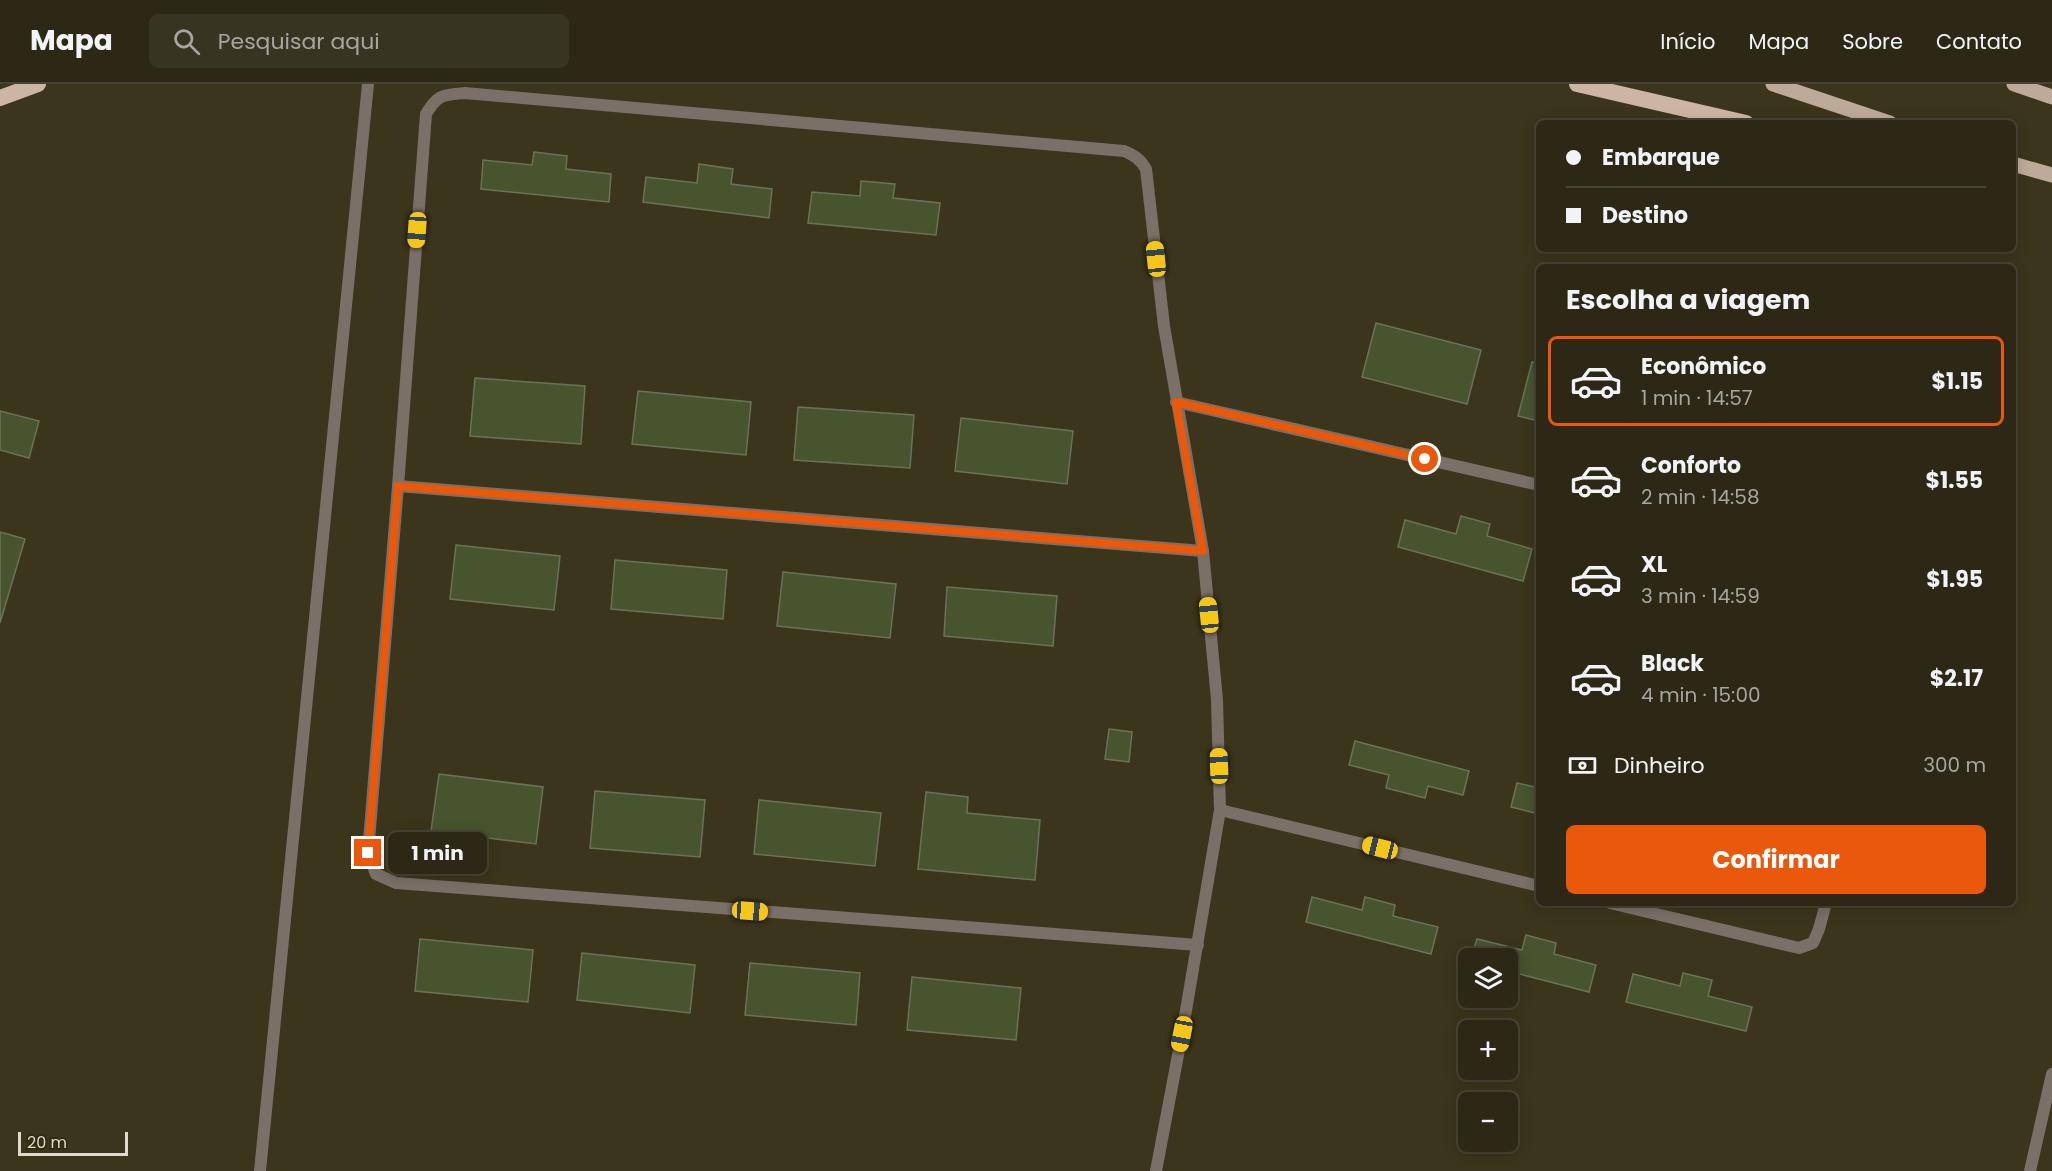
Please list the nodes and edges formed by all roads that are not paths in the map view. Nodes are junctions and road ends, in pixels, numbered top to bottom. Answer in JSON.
{"nodes":[{"id":1,"x":38,"y":84,"type":"edge"},
{"id":2,"x":368,"y":84,"type":"edge"},
{"id":3,"x":1577,"y":84,"type":"edge"},
{"id":4,"x":1773,"y":84,"type":"edge"},
{"id":5,"x":2014,"y":84,"type":"edge"},
{"id":6,"x":2052,"y":97,"type":"edge"},
{"id":7,"x":0,"y":98,"type":"edge"},
{"id":8,"x":1733,"y":120,"type":"edge"},
{"id":9,"x":1881,"y":120,"type":"edge"},
{"id":10,"x":2016,"y":165,"type":"edge"},
{"id":11,"x":2052,"y":175,"type":"edge"},
{"id":12,"x":1176,"y":402,"type":"junction"},
{"id":13,"x":1536,"y":484,"type":"edge"},
{"id":14,"x":398,"y":486,"type":"junction"},
{"id":15,"x":1203,"y":551,"type":"junction"},
{"id":16,"x":1220,"y":810,"type":"junction"},
{"id":17,"x":1536,"y":885,"type":"edge"},
{"id":18,"x":1623,"y":906,"type":"edge"},
{"id":19,"x":1825,"y":906,"type":"edge"},
{"id":20,"x":1198,"y":945,"type":"junction"},
{"id":21,"x":2052,"y":1074,"type":"edge"},
{"id":22,"x":260,"y":1171,"type":"edge"},
{"id":23,"x":1156,"y":1171,"type":"edge"},
{"id":24,"x":2030,"y":1171,"type":"edge"}],
"edges":[{"from":1,"to":7,"type":"highway"},
{"from":2,"to":22,"type":"street"},
{"from":3,"to":8,"type":"highway"},
{"from":4,"to":9,"type":"main road"},
{"from":5,"to":6,"type":"main road"},
{"from":10,"to":11,"type":"main road"},
{"from":12,"to":13,"type":"street"},
{"from":12,"to":14,"type":"street"},
{"from":12,"to":15,"type":"street"},
{"from":14,"to":15,"type":"street"},
{"from":14,"to":20,"type":"street"},
{"from":15,"to":16,"type":"street"},
{"from":16,"to":17,"type":"street"},
{"from":16,"to":20,"type":"street"},
{"from":18,"to":19,"type":"street"},
{"from":20,"to":23,"type":"street"},
{"from":21,"to":24,"type":"street"}]}
